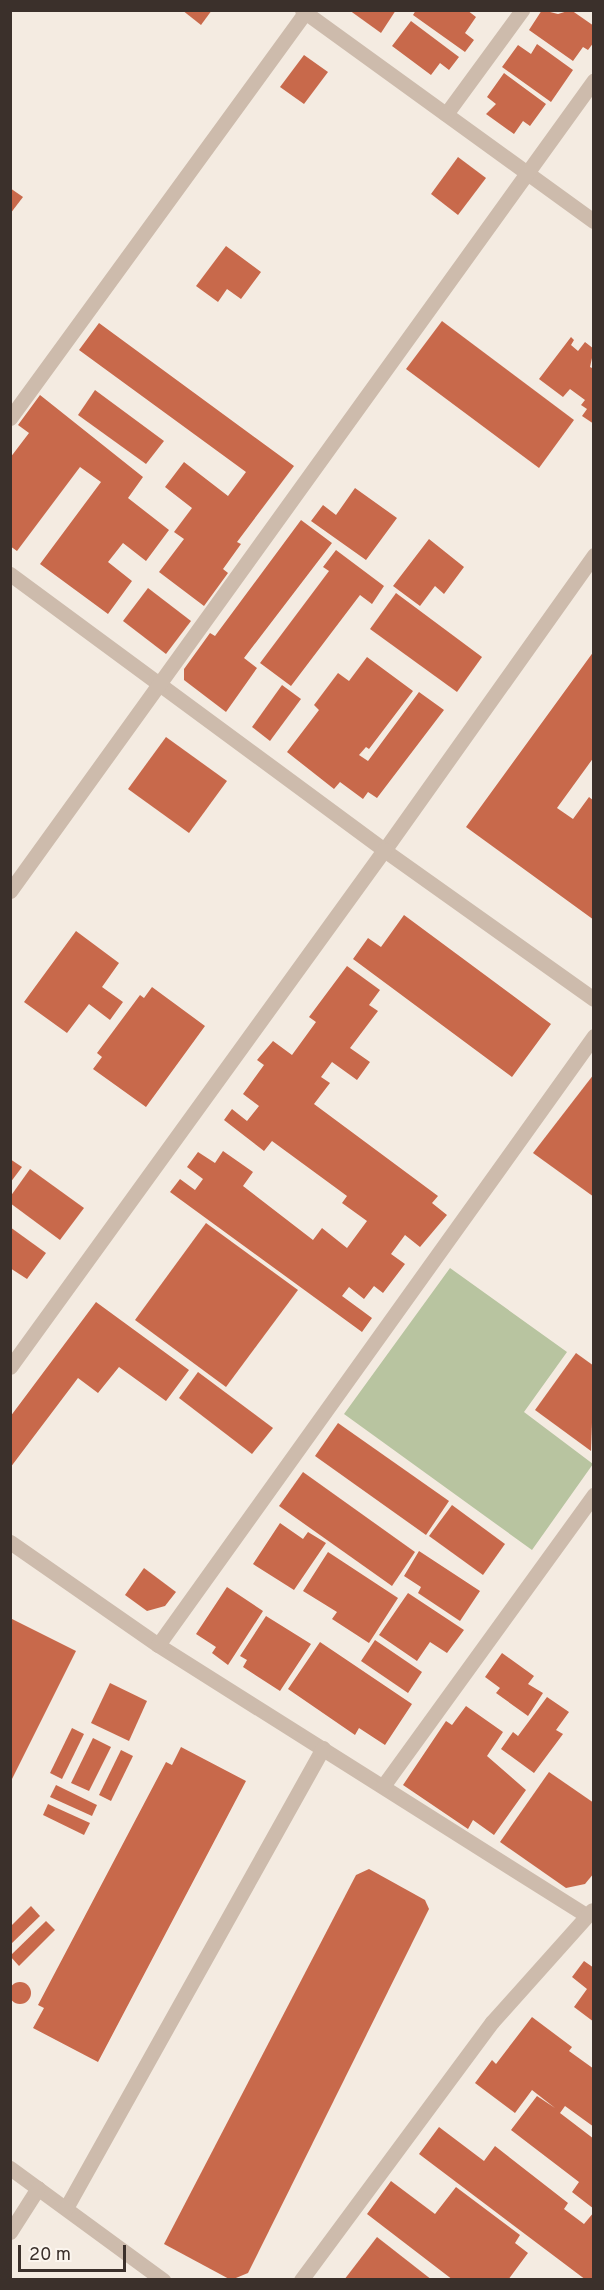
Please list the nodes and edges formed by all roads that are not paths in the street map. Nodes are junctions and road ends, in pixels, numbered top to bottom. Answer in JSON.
{"nodes":[{"id":1,"x":522,"y":10,"type":"edge"},
{"id":2,"x":305,"y":11,"type":"edge"},
{"id":3,"x":594,"y":80,"type":"edge"},
{"id":4,"x":446,"y":114,"type":"junction"},
{"id":5,"x":526,"y":173,"type":"junction"},
{"id":6,"x":594,"y":221,"type":"edge"},
{"id":7,"x":10,"y":418,"type":"edge"},
{"id":8,"x":594,"y":555,"type":"edge"},
{"id":9,"x":10,"y":574,"type":"edge"},
{"id":10,"x":160,"y":683,"type":"junction"},
{"id":11,"x":384,"y":850,"type":"junction"},
{"id":12,"x":10,"y":891,"type":"edge"},
{"id":13,"x":594,"y":999,"type":"edge"},
{"id":14,"x":594,"y":1036,"type":"edge"},
{"id":15,"x":10,"y":1367,"type":"edge"},
{"id":16,"x":594,"y":1494,"type":"edge"},
{"id":17,"x":10,"y":1542,"type":"edge"},
{"id":18,"x":158,"y":1645,"type":"junction"},
{"id":19,"x":323,"y":1748,"type":"junction"},
{"id":20,"x":383,"y":1786,"type":"junction"},
{"id":21,"x":590,"y":1912,"type":"edge"},
{"id":22,"x":10,"y":2168,"type":"edge"},
{"id":23,"x":38,"y":2188,"type":"junction"},
{"id":24,"x":66,"y":2208,"type":"junction"},
{"id":25,"x":10,"y":2232,"type":"edge"},
{"id":26,"x":163,"y":2280,"type":"edge"},
{"id":27,"x":301,"y":2280,"type":"edge"}],
"edges":[{"from":1,"to":4,"type":"street"},
{"from":2,"to":4,"type":"street"},
{"from":2,"to":7,"type":"street"},
{"from":3,"to":5,"type":"street"},
{"from":4,"to":5,"type":"street"},
{"from":5,"to":6,"type":"street"},
{"from":5,"to":10,"type":"street"},
{"from":8,"to":11,"type":"street"},
{"from":9,"to":10,"type":"street"},
{"from":10,"to":11,"type":"street"},
{"from":10,"to":12,"type":"street"},
{"from":11,"to":13,"type":"street"},
{"from":11,"to":15,"type":"street"},
{"from":14,"to":18,"type":"street"},
{"from":16,"to":20,"type":"street"},
{"from":17,"to":18,"type":"street"},
{"from":18,"to":19,"type":"street"},
{"from":19,"to":20,"type":"street"},
{"from":19,"to":24,"type":"street"},
{"from":20,"to":21,"type":"street"},
{"from":21,"to":27,"type":"street"},
{"from":22,"to":23,"type":"street"},
{"from":23,"to":24,"type":"street"},
{"from":23,"to":25,"type":"street"},
{"from":24,"to":26,"type":"street"}]}
